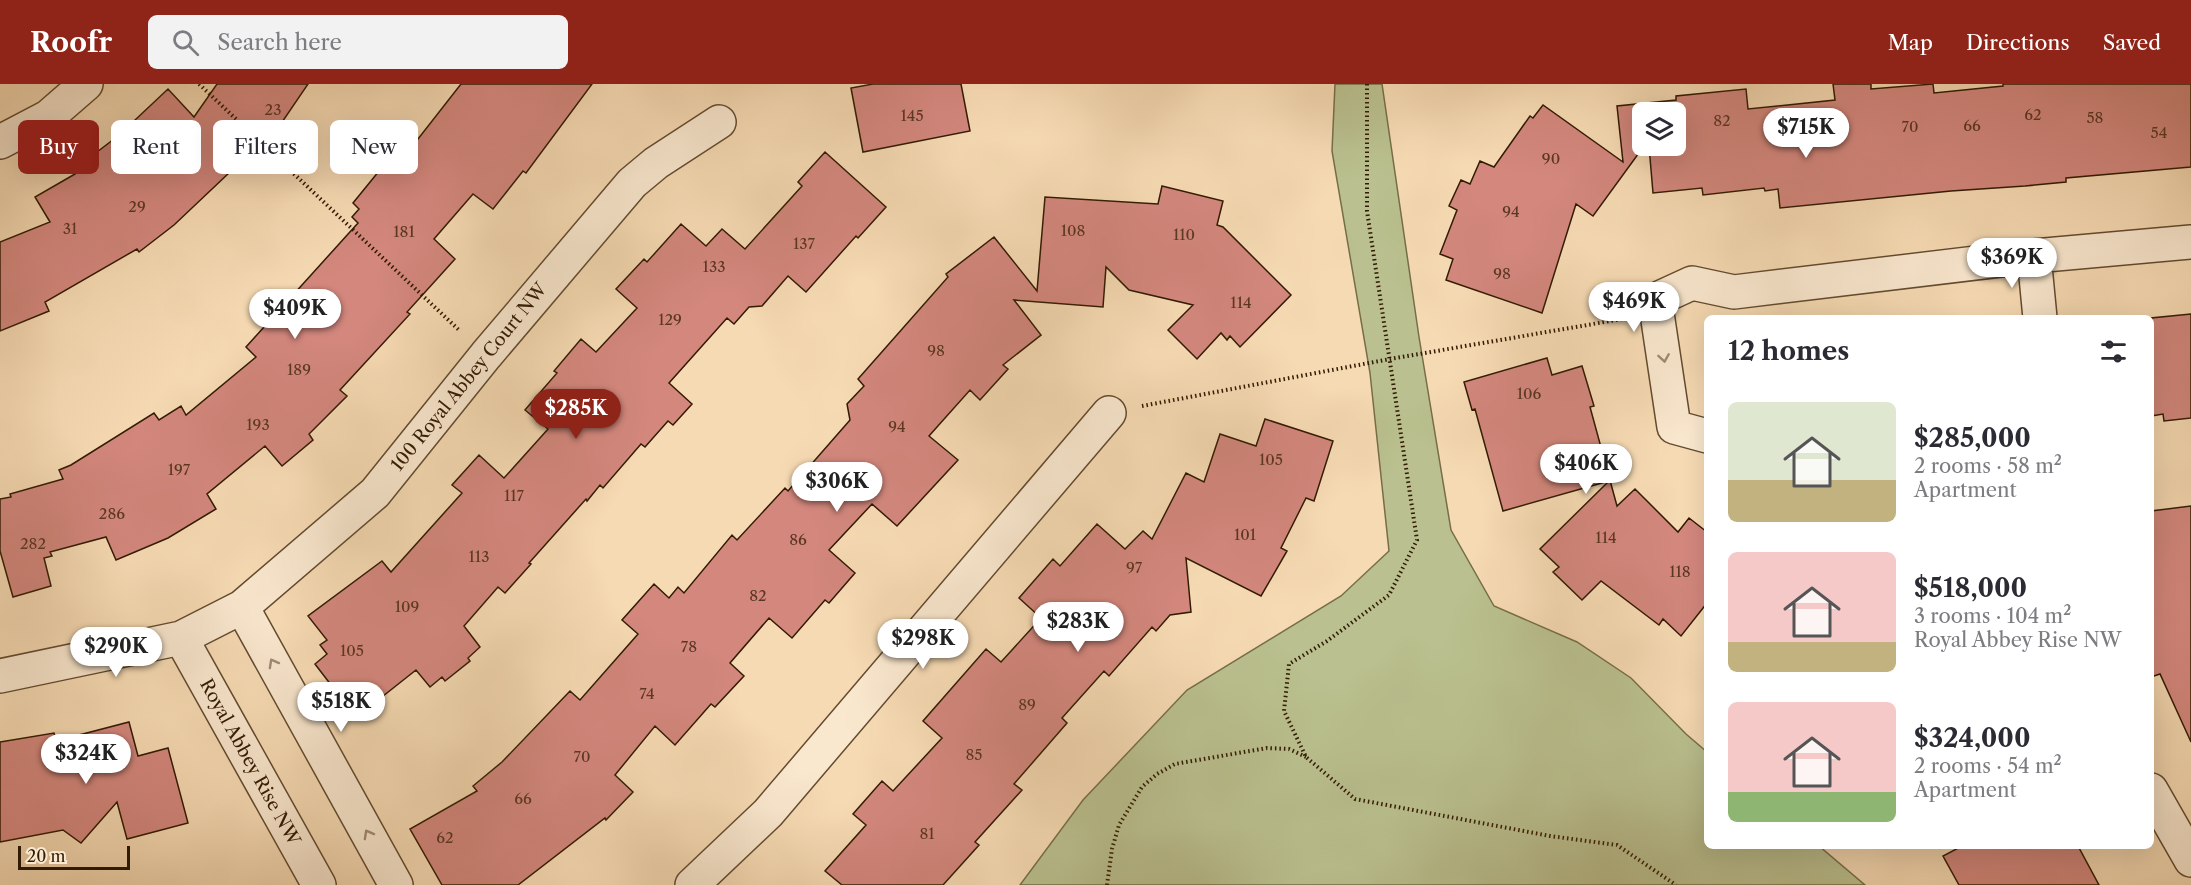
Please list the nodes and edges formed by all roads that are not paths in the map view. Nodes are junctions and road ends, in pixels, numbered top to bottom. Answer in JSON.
{"nodes":[{"id":1,"x":86,"y":84,"type":"edge"},
{"id":2,"x":719,"y":122,"type":"dead end"},
{"id":3,"x":0,"y":142,"type":"edge"},
{"id":4,"x":2191,"y":242,"type":"edge"},
{"id":5,"x":2034,"y":256,"type":"junction"},
{"id":6,"x":1735,"y":305,"type":"edge"},
{"id":7,"x":2040,"y":315,"type":"edge"},
{"id":8,"x":1109,"y":413,"type":"road end"},
{"id":9,"x":1704,"y":435,"type":"edge"},
{"id":10,"x":242,"y":607,"type":"junction"},
{"id":11,"x":181,"y":638,"type":"junction"},
{"id":12,"x":0,"y":676,"type":"edge"},
{"id":13,"x":2154,"y":795,"type":"edge"},
{"id":14,"x":2191,"y":860,"type":"edge"},
{"id":15,"x":319,"y":885,"type":"edge"},
{"id":16,"x":396,"y":885,"type":"edge"},
{"id":17,"x":692,"y":885,"type":"edge"}],
"edges":[{"from":1,"to":3,"type":"street"},
{"from":2,"to":10,"type":"street","name":"100 Royal Abbey Court NW"},
{"from":4,"to":5,"type":"street"},
{"from":5,"to":6,"type":"street"},
{"from":5,"to":7,"type":"street"},
{"from":6,"to":9,"type":"street","one_way":true},
{"from":8,"to":17,"type":"street"},
{"from":10,"to":11,"type":"street","name":"100 Royal Abbey Court NW"},
{"from":16,"to":10,"type":"street","one_way":true},
{"from":11,"to":12,"type":"street","name":"100 Royal Abbey Court NW"},
{"from":11,"to":15,"type":"street","name":"Royal Abbey Rise NW"},
{"from":13,"to":14,"type":"street"}]}
